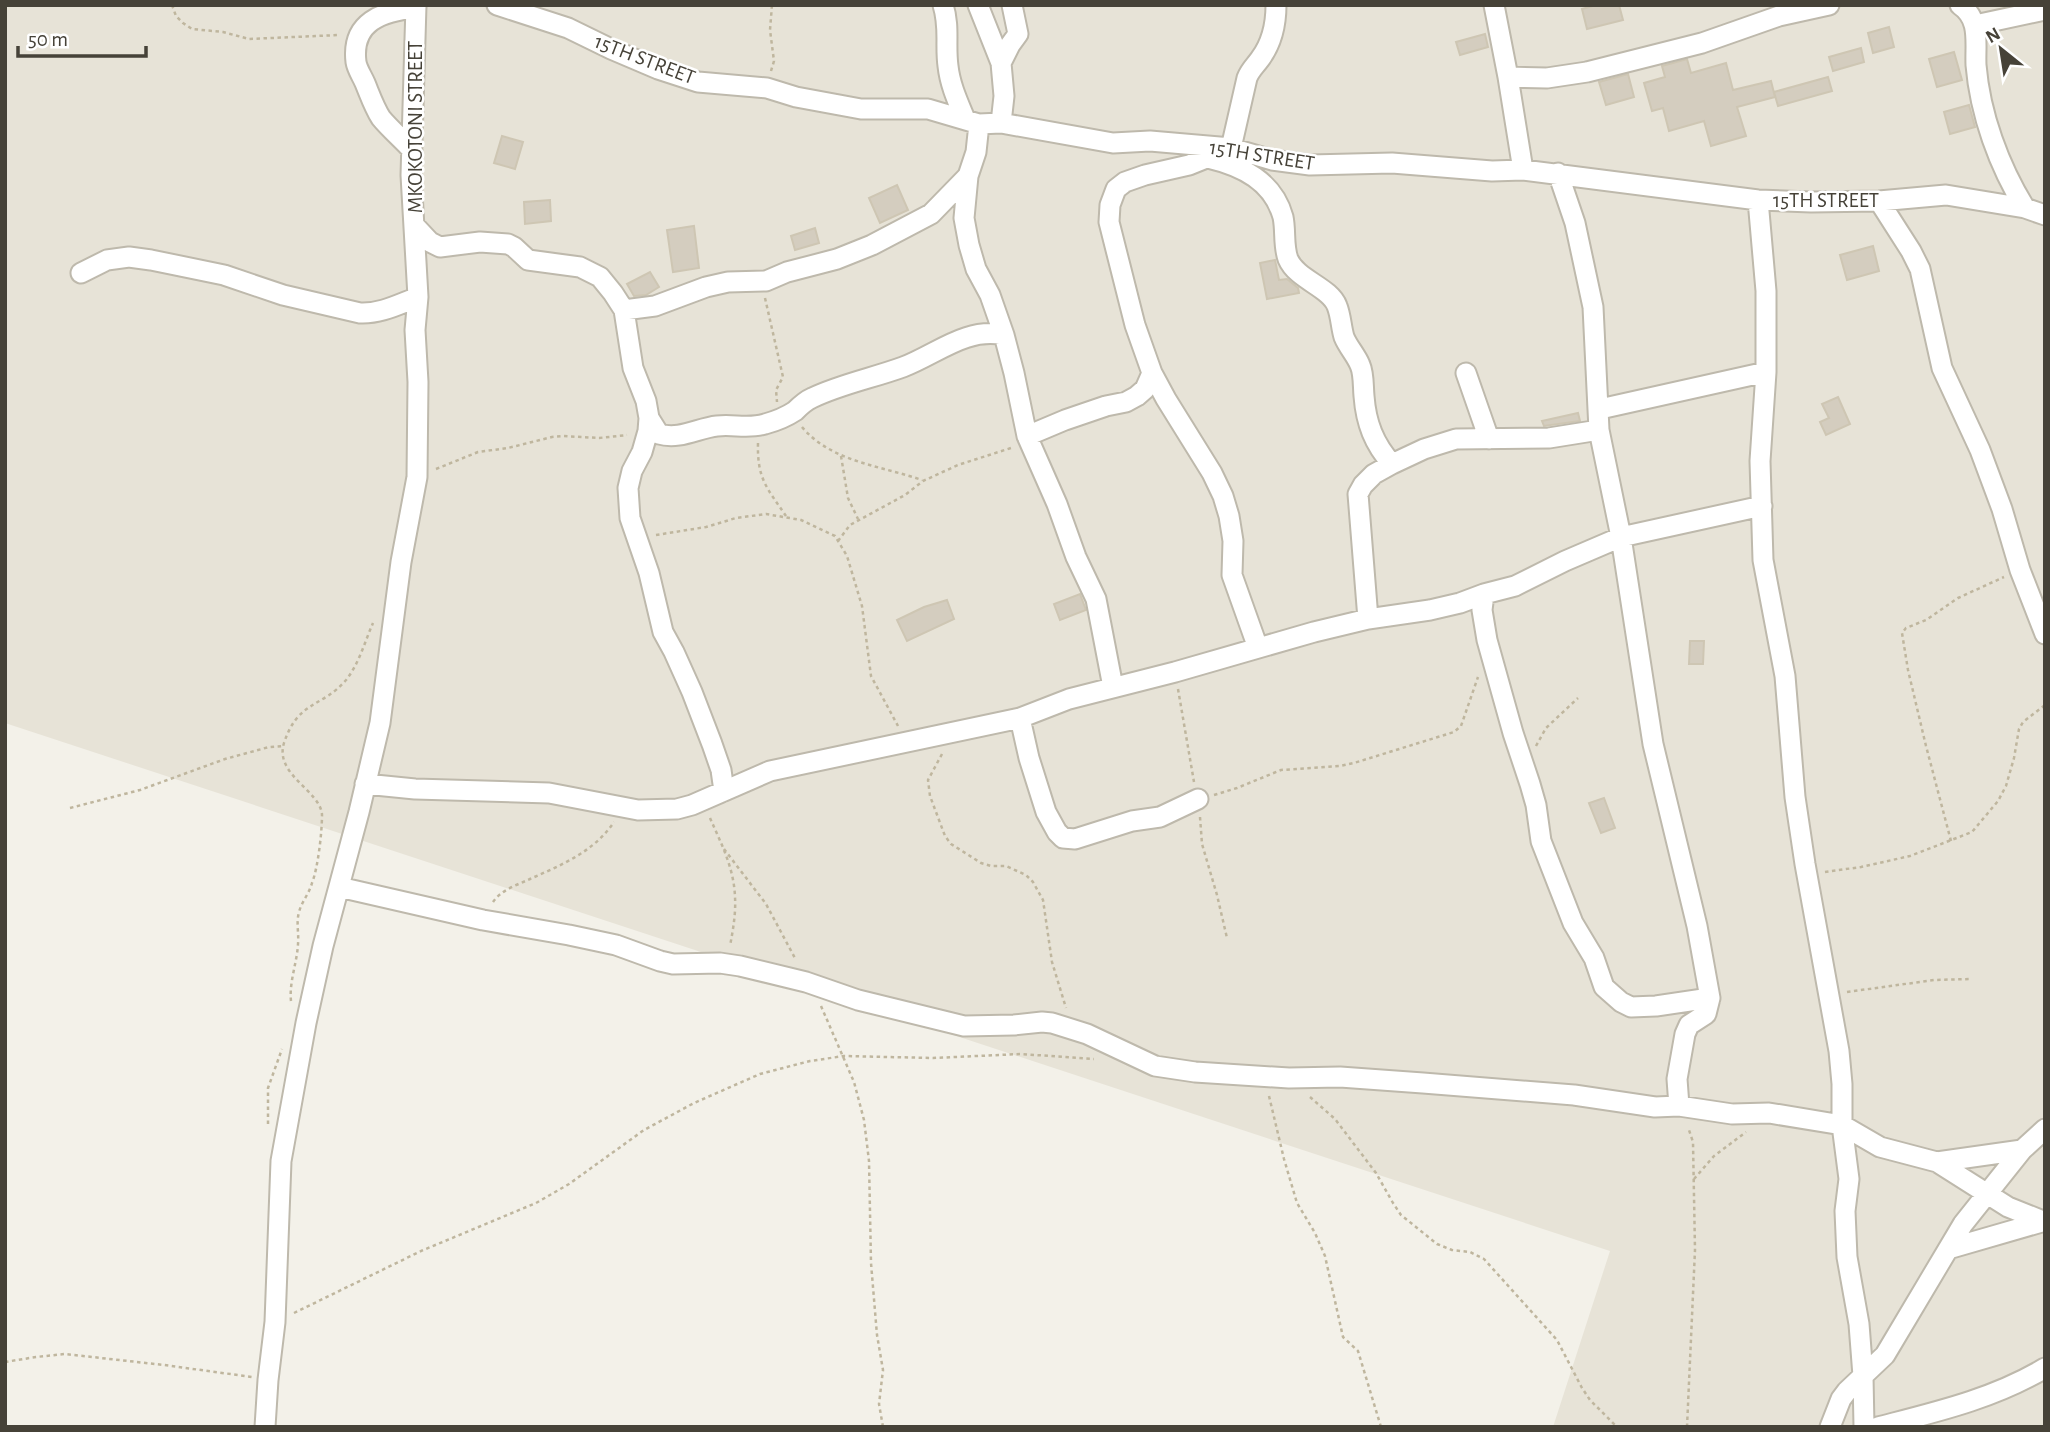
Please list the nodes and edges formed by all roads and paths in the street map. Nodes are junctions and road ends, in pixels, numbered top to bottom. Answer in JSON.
{"nodes":[{"id":1,"x":172,"y":5,"type":"edge"},
{"id":2,"x":497,"y":5,"type":"edge"},
{"id":3,"x":772,"y":5,"type":"edge"},
{"id":4,"x":943,"y":5,"type":"edge"},
{"id":5,"x":978,"y":5,"type":"edge"},
{"id":6,"x":1012,"y":5,"type":"edge"},
{"id":7,"x":1276,"y":5,"type":"edge"},
{"id":8,"x":1494,"y":5,"type":"edge"},
{"id":9,"x":1829,"y":5,"type":"edge"},
{"id":10,"x":1960,"y":5,"type":"edge"},
{"id":11,"x":416,"y":7,"type":"edge"},
{"id":12,"x":2045,"y":10,"type":"edge"},
{"id":13,"x":1975,"y":25,"type":"junction"},
{"id":14,"x":359,"y":32,"type":"junction"},
{"id":15,"x":1001,"y":63,"type":"junction"},
{"id":16,"x":1508,"y":77,"type":"junction"},
{"id":17,"x":768,"y":88,"type":"junction"},
{"id":18,"x":972,"y":122,"type":"junction"},
{"id":19,"x":1001,"y":123,"type":"junction"},
{"id":20,"x":1231,"y":148,"type":"junction"},
{"id":21,"x":412,"y":149,"type":"junction"},
{"id":22,"x":1208,"y":158,"type":"junction"},
{"id":23,"x":1522,"y":170,"type":"junction"},
{"id":24,"x":1558,"y":173,"type":"junction"},
{"id":25,"x":968,"y":176,"type":"junction"},
{"id":26,"x":1758,"y":200,"type":"junction"},
{"id":27,"x":1879,"y":201,"type":"junction"},
{"id":28,"x":2025,"y":208,"type":"junction"},
{"id":29,"x":2045,"y":215,"type":"edge"},
{"id":30,"x":415,"y":226,"type":"junction"},
{"id":31,"x":81,"y":273,"type":"dead end"},
{"id":32,"x":766,"y":281,"type":"junction"},
{"id":33,"x":418,"y":296,"type":"junction"},
{"id":34,"x":624,"y":310,"type":"junction"},
{"id":35,"x":1004,"y":335,"type":"junction"},
{"id":36,"x":1766,"y":372,"type":"junction"},
{"id":37,"x":1152,"y":373,"type":"junction"},
{"id":38,"x":1466,"y":373,"type":"dead end"},
{"id":39,"x":1600,"y":409,"type":"junction"},
{"id":40,"x":778,"y":419,"type":"junction"},
{"id":41,"x":649,"y":424,"type":"junction"},
{"id":42,"x":1600,"y":430,"type":"junction"},
{"id":43,"x":1028,"y":438,"type":"junction"},
{"id":44,"x":1489,"y":439,"type":"junction"},
{"id":45,"x":841,"y":456,"type":"junction"},
{"id":46,"x":1392,"y":464,"type":"junction"},
{"id":47,"x":417,"y":477,"type":"junction"},
{"id":48,"x":923,"y":481,"type":"junction"},
{"id":49,"x":1762,"y":506,"type":"junction"},
{"id":50,"x":786,"y":517,"type":"junction"},
{"id":51,"x":859,"y":519,"type":"junction"},
{"id":52,"x":1621,"y":537,"type":"junction"},
{"id":53,"x":637,"y":539,"type":"junction"},
{"id":54,"x":838,"y":541,"type":"junction"},
{"id":55,"x":2020,"y":570,"type":"junction"},
{"id":56,"x":1484,"y":594,"type":"junction"},
{"id":57,"x":1368,"y":619,"type":"junction"},
{"id":58,"x":373,"y":624,"type":"dead end"},
{"id":59,"x":2045,"y":634,"type":"edge"},
{"id":60,"x":1258,"y":648,"type":"junction"},
{"id":61,"x":1479,"y":674,"type":"dead end"},
{"id":62,"x":1113,"y":687,"type":"junction"},
{"id":63,"x":1578,"y":698,"type":"dead end"},
{"id":64,"x":2045,"y":705,"type":"edge"},
{"id":65,"x":1020,"y":718,"type":"junction"},
{"id":66,"x":955,"y":733,"type":"junction"},
{"id":67,"x":906,"y":741,"type":"junction"},
{"id":68,"x":283,"y":746,"type":"junction"},
{"id":69,"x":1527,"y":772,"type":"junction"},
{"id":70,"x":365,"y":784,"type":"junction"},
{"id":71,"x":724,"y":791,"type":"junction"},
{"id":72,"x":1198,"y":799,"type":"joint"},
{"id":73,"x":702,"y":800,"type":"junction"},
{"id":74,"x":626,"y":807,"type":"junction"},
{"id":75,"x":70,"y":808,"type":"dead end"},
{"id":76,"x":1951,"y":841,"type":"junction"},
{"id":77,"x":724,"y":849,"type":"junction"},
{"id":78,"x":1807,"y":873,"type":"junction"},
{"id":79,"x":339,"y":887,"type":"junction"},
{"id":80,"x":483,"y":920,"type":"junction"},
{"id":81,"x":728,"y":963,"type":"junction"},
{"id":82,"x":1970,"y":979,"type":"dead end"},
{"id":83,"x":806,"y":982,"type":"junction"},
{"id":84,"x":1829,"y":993,"type":"junction"},
{"id":85,"x":1710,"y":998,"type":"junction"},
{"id":86,"x":291,"y":1001,"type":"dead end"},
{"id":87,"x":1070,"y":1028,"type":"junction"},
{"id":88,"x":283,"y":1044,"type":"dead end"},
{"id":89,"x":844,"y":1056,"type":"junction"},
{"id":90,"x":1103,"y":1060,"type":"dead end"},
{"id":91,"x":1264,"y":1076,"type":"junction"},
{"id":92,"x":1289,"y":1078,"type":"junction"},
{"id":93,"x":1681,"y":1107,"type":"junction"},
{"id":94,"x":1769,"y":1113,"type":"junction"},
{"id":95,"x":1842,"y":1125,"type":"junction"},
{"id":96,"x":268,"y":1126,"type":"dead end"},
{"id":97,"x":2045,"y":1129,"type":"edge"},
{"id":98,"x":2022,"y":1150,"type":"junction"},
{"id":99,"x":1937,"y":1162,"type":"junction"},
{"id":100,"x":1695,"y":1179,"type":"junction"},
{"id":101,"x":1986,"y":1193,"type":"junction"},
{"id":102,"x":2044,"y":1221,"type":"edge"},
{"id":103,"x":1948,"y":1249,"type":"junction"},
{"id":104,"x":275,"y":1322,"type":"junction"},
{"id":105,"x":5,"y":1362,"type":"edge"},
{"id":106,"x":2045,"y":1368,"type":"edge"},
{"id":107,"x":1863,"y":1376,"type":"junction"},
{"id":108,"x":268,"y":1380,"type":"junction"},
{"id":109,"x":264,"y":1425,"type":"edge"},
{"id":110,"x":883,"y":1427,"type":"edge"},
{"id":111,"x":1381,"y":1427,"type":"edge"},
{"id":112,"x":1617,"y":1427,"type":"edge"},
{"id":113,"x":1687,"y":1427,"type":"edge"},
{"id":114,"x":1830,"y":1427,"type":"edge"},
{"id":115,"x":1864,"y":1427,"type":"edge"},
{"id":116,"x":1878,"y":1427,"type":"edge"}],
"edges":[{"from":1,"to":14,"type":"path"},
{"from":2,"to":17,"type":"street","name":"15TH STREET"},
{"from":3,"to":17,"type":"path"},
{"from":4,"to":18,"type":"street"},
{"from":5,"to":15,"type":"street"},
{"from":6,"to":15,"type":"street"},
{"from":7,"to":20,"type":"street"},
{"from":8,"to":16,"type":"street"},
{"from":9,"to":16,"type":"street"},
{"from":10,"to":13,"type":"street"},
{"from":11,"to":14,"type":"street"},
{"from":11,"to":21,"type":"street","name":"MKOKOTONI STREET"},
{"from":12,"to":13,"type":"street"},
{"from":13,"to":28,"type":"street"},
{"from":14,"to":21,"type":"street"},
{"from":15,"to":19,"type":"street"},
{"from":16,"to":23,"type":"street"},
{"from":17,"to":18,"type":"street","name":"15TH STREET"},
{"from":18,"to":19,"type":"street","name":"15TH STREET"},
{"from":18,"to":25,"type":"street"},
{"from":19,"to":20,"type":"street","name":"15TH STREET"},
{"from":20,"to":22,"type":"street"},
{"from":20,"to":23,"type":"street","name":"15TH STREET"},
{"from":21,"to":30,"type":"street","name":"MKOKOTONI STREET"},
{"from":22,"to":37,"type":"street"},
{"from":22,"to":46,"type":"street"},
{"from":23,"to":24,"type":"street","name":"15TH STREET"},
{"from":24,"to":26,"type":"street","name":"15TH STREET"},
{"from":24,"to":39,"type":"street"},
{"from":25,"to":32,"type":"street"},
{"from":25,"to":35,"type":"street"},
{"from":26,"to":27,"type":"street","name":"15TH STREET"},
{"from":26,"to":36,"type":"street"},
{"from":27,"to":28,"type":"street","name":"15TH STREET"},
{"from":27,"to":55,"type":"street"},
{"from":28,"to":29,"type":"street","name":"15TH STREET"},
{"from":30,"to":33,"type":"street","name":"MKOKOTONI STREET"},
{"from":30,"to":34,"type":"street"},
{"from":31,"to":33,"type":"street"},
{"from":32,"to":34,"type":"street"},
{"from":32,"to":40,"type":"path"},
{"from":33,"to":47,"type":"street","name":"MKOKOTONI STREET"},
{"from":34,"to":41,"type":"street"},
{"from":35,"to":40,"type":"street"},
{"from":35,"to":43,"type":"street"},
{"from":36,"to":39,"type":"street"},
{"from":36,"to":49,"type":"street"},
{"from":37,"to":43,"type":"street"},
{"from":37,"to":60,"type":"street"},
{"from":38,"to":44,"type":"street"},
{"from":39,"to":42,"type":"street"},
{"from":40,"to":41,"type":"street"},
{"from":40,"to":45,"type":"path"},
{"from":40,"to":50,"type":"path"},
{"from":41,"to":47,"type":"path"},
{"from":41,"to":53,"type":"street"},
{"from":42,"to":44,"type":"street"},
{"from":42,"to":52,"type":"street"},
{"from":43,"to":48,"type":"path"},
{"from":43,"to":62,"type":"street"},
{"from":44,"to":46,"type":"street"},
{"from":45,"to":48,"type":"path"},
{"from":45,"to":51,"type":"path"},
{"from":46,"to":57,"type":"street"},
{"from":47,"to":70,"type":"street","name":"MKOKOTONI STREET"},
{"from":48,"to":51,"type":"path"},
{"from":49,"to":52,"type":"street"},
{"from":49,"to":78,"type":"street"},
{"from":50,"to":53,"type":"path"},
{"from":50,"to":54,"type":"path"},
{"from":51,"to":54,"type":"path"},
{"from":52,"to":56,"type":"street"},
{"from":52,"to":85,"type":"street"},
{"from":53,"to":71,"type":"street"},
{"from":54,"to":67,"type":"path"},
{"from":55,"to":59,"type":"street"},
{"from":55,"to":76,"type":"path"},
{"from":56,"to":57,"type":"street"},
{"from":56,"to":69,"type":"street"},
{"from":57,"to":60,"type":"street"},
{"from":58,"to":68,"type":"path"},
{"from":60,"to":62,"type":"street"},
{"from":61,"to":72,"type":"path"},
{"from":62,"to":65,"type":"street"},
{"from":63,"to":69,"type":"path"},
{"from":64,"to":76,"type":"path"},
{"from":65,"to":66,"type":"street"},
{"from":65,"to":72,"type":"street"},
{"from":66,"to":67,"type":"street"},
{"from":66,"to":87,"type":"path"},
{"from":67,"to":71,"type":"street"},
{"from":68,"to":75,"type":"path"},
{"from":68,"to":86,"type":"path"},
{"from":69,"to":85,"type":"street"},
{"from":70,"to":74,"type":"street"},
{"from":70,"to":79,"type":"street","name":"MKOKOTONI STREET"},
{"from":71,"to":73,"type":"street"},
{"from":73,"to":74,"type":"street"},
{"from":73,"to":77,"type":"path"},
{"from":74,"to":80,"type":"path"},
{"from":76,"to":78,"type":"path"},
{"from":77,"to":81,"type":"path"},
{"from":77,"to":83,"type":"path"},
{"from":78,"to":84,"type":"street"},
{"from":79,"to":80,"type":"street"},
{"from":79,"to":104,"type":"street","name":"MKOKOTONI STREET"},
{"from":80,"to":81,"type":"street"},
{"from":81,"to":83,"type":"street"},
{"from":82,"to":84,"type":"path"},
{"from":83,"to":87,"type":"street"},
{"from":83,"to":89,"type":"path"},
{"from":84,"to":95,"type":"street"},
{"from":85,"to":93,"type":"street"},
{"from":87,"to":91,"type":"street"},
{"from":88,"to":96,"type":"path"},
{"from":89,"to":90,"type":"path"},
{"from":89,"to":104,"type":"path"},
{"from":89,"to":110,"type":"path"},
{"from":91,"to":92,"type":"street"},
{"from":91,"to":111,"type":"path"},
{"from":92,"to":93,"type":"street"},
{"from":92,"to":112,"type":"path"},
{"from":93,"to":94,"type":"street"},
{"from":93,"to":100,"type":"path"},
{"from":94,"to":95,"type":"street"},
{"from":94,"to":100,"type":"path"},
{"from":95,"to":99,"type":"street"},
{"from":95,"to":107,"type":"street"},
{"from":97,"to":98,"type":"street"},
{"from":98,"to":99,"type":"street"},
{"from":98,"to":101,"type":"street"},
{"from":99,"to":101,"type":"street"},
{"from":100,"to":113,"type":"path"},
{"from":101,"to":102,"type":"street"},
{"from":101,"to":103,"type":"street"},
{"from":102,"to":103,"type":"street"},
{"from":103,"to":107,"type":"street"},
{"from":104,"to":108,"type":"street","name":"MKOKOTONI STREET"},
{"from":105,"to":108,"type":"path"},
{"from":106,"to":116,"type":"street"},
{"from":107,"to":114,"type":"street"},
{"from":107,"to":115,"type":"street"},
{"from":108,"to":109,"type":"street","name":"MKOKOTONI STREET"}]}
